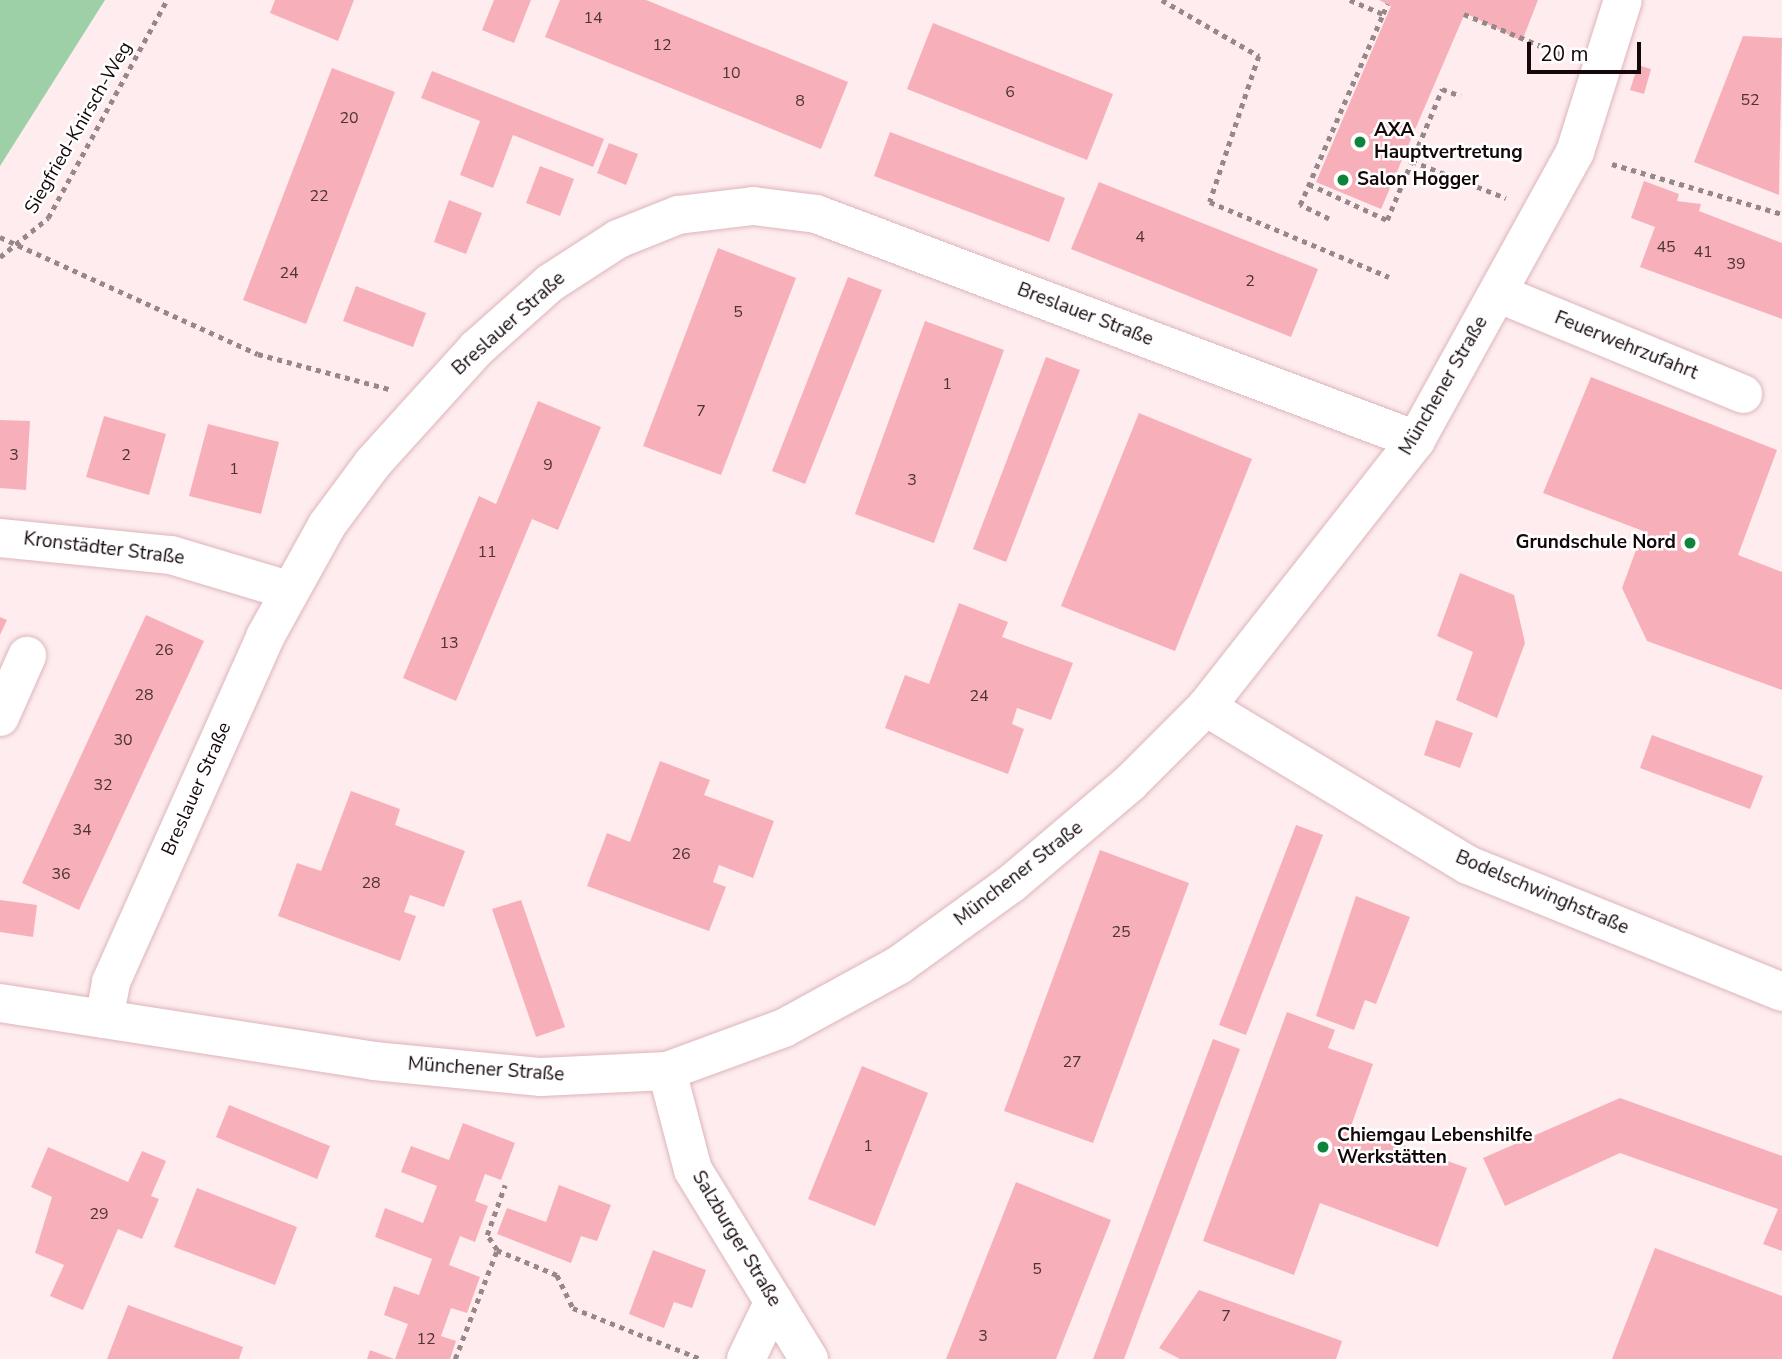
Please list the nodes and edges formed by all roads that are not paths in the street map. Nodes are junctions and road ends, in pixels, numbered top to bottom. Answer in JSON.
{"nodes":[{"id":1,"x":1623,"y":0,"type":"edge"},
{"id":2,"x":1509,"y":298,"type":"dead end"},
{"id":3,"x":1743,"y":394,"type":"dead end"},
{"id":4,"x":1416,"y":440,"type":"junction"},
{"id":5,"x":0,"y":538,"type":"edge"},
{"id":6,"x":288,"y":590,"type":"junction"},
{"id":7,"x":27,"y":656,"type":"dead end"},
{"id":8,"x":1206,"y":707,"type":"junction"},
{"id":9,"x":0,"y":716,"type":"edge"},
{"id":10,"x":1782,"y":992,"type":"edge"},
{"id":11,"x":0,"y":1003,"type":"edge"},
{"id":12,"x":104,"y":1019,"type":"junction"},
{"id":13,"x":667,"y":1071,"type":"junction"},
{"id":14,"x":774,"y":1301,"type":"junction"},
{"id":15,"x":746,"y":1359,"type":"edge"},
{"id":16,"x":809,"y":1359,"type":"edge"}],
"edges":[{"from":1,"to":4,"type":"street","name":"Münchener Straße"},
{"from":2,"to":3,"type":"street","name":"Feuerwehrzufahrt"},
{"from":4,"to":6,"type":"street","name":"Breslauer Straße"},
{"from":4,"to":8,"type":"street","name":"Münchener Straße"},
{"from":5,"to":6,"type":"street","name":"Kronstädter Straße"},
{"from":6,"to":12,"type":"street","name":"Breslauer Straße"},
{"from":7,"to":9,"type":"street"},
{"from":8,"to":10,"type":"street","name":"Bodelschwinghstraße"},
{"from":8,"to":13,"type":"street","name":"Münchener Straße"},
{"from":11,"to":12,"type":"street","name":"Münchener Straße"},
{"from":12,"to":13,"type":"street","name":"Münchener Straße"},
{"from":13,"to":14,"type":"street","name":"Salzburger Straße"},
{"from":14,"to":15,"type":"street"},
{"from":14,"to":16,"type":"street","name":"Salzburger Straße"}]}
